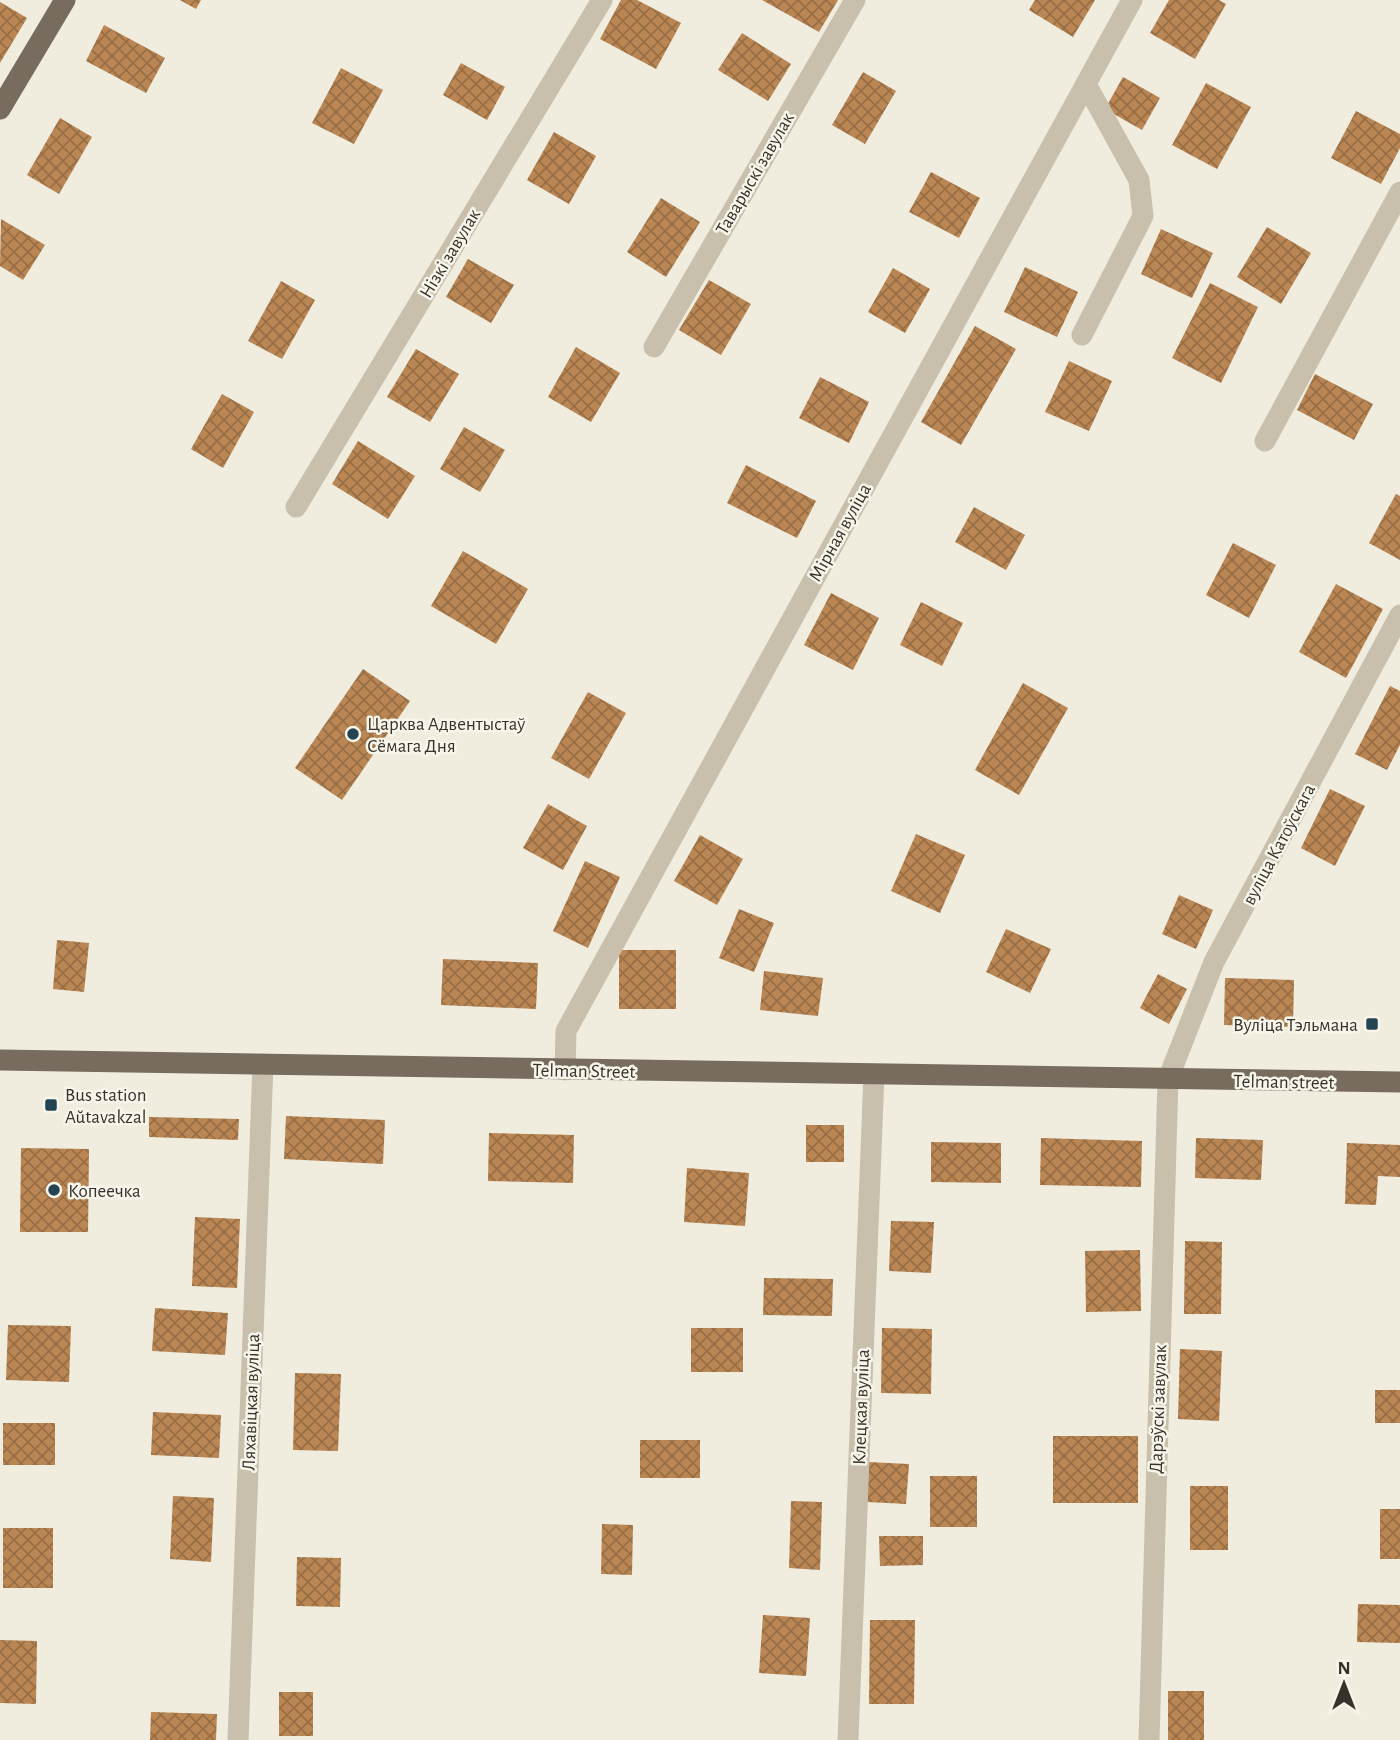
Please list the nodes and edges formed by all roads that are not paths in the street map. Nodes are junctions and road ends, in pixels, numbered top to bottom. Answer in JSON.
{"nodes":[{"id":1,"x":65,"y":0,"type":"edge"},
{"id":2,"x":602,"y":0,"type":"edge"},
{"id":3,"x":855,"y":0,"type":"edge"},
{"id":4,"x":1132,"y":0,"type":"edge"},
{"id":5,"x":1086,"y":84,"type":"junction"},
{"id":6,"x":0,"y":107,"type":"edge"},
{"id":7,"x":1400,"y":192,"type":"edge"},
{"id":8,"x":1082,"y":335,"type":"dead end"},
{"id":9,"x":654,"y":347,"type":"dead end"},
{"id":10,"x":1265,"y":442,"type":"dead end"},
{"id":11,"x":296,"y":507,"type":"dead end"},
{"id":12,"x":1400,"y":615,"type":"edge"},
{"id":13,"x":0,"y":1060,"type":"edge"},
{"id":14,"x":263,"y":1064,"type":"junction"},
{"id":15,"x":565,"y":1070,"type":"junction"},
{"id":16,"x":874,"y":1074,"type":"junction"},
{"id":17,"x":1168,"y":1079,"type":"junction"},
{"id":18,"x":1400,"y":1082,"type":"edge"},
{"id":19,"x":238,"y":1740,"type":"edge"},
{"id":20,"x":848,"y":1740,"type":"edge"},
{"id":21,"x":1149,"y":1740,"type":"edge"}],
"edges":[{"from":1,"to":6,"type":"main road"},
{"from":2,"to":11,"type":"street","name":"Нізкі завулак"},
{"from":3,"to":9,"type":"street","name":"Таварыскі завулак"},
{"from":4,"to":5,"type":"street","name":"Мірная вуліца"},
{"from":5,"to":8,"type":"street"},
{"from":5,"to":15,"type":"street","name":"Мірная вуліца"},
{"from":7,"to":10,"type":"street"},
{"from":12,"to":17,"type":"street","name":"вуліца Катоўскага"},
{"from":13,"to":14,"type":"main road","name":"Telman Street"},
{"from":14,"to":15,"type":"main road","name":"Telman Street"},
{"from":14,"to":19,"type":"street","name":"Ляхавіцкая вуліца"},
{"from":15,"to":16,"type":"main road","name":"Telman Street"},
{"from":16,"to":17,"type":"main road","name":"Telman Street"},
{"from":16,"to":20,"type":"street","name":"Клецкая вуліца"},
{"from":17,"to":18,"type":"main road","name":"Telman street"},
{"from":17,"to":21,"type":"street","name":"Дарэўскі завулак"}]}
